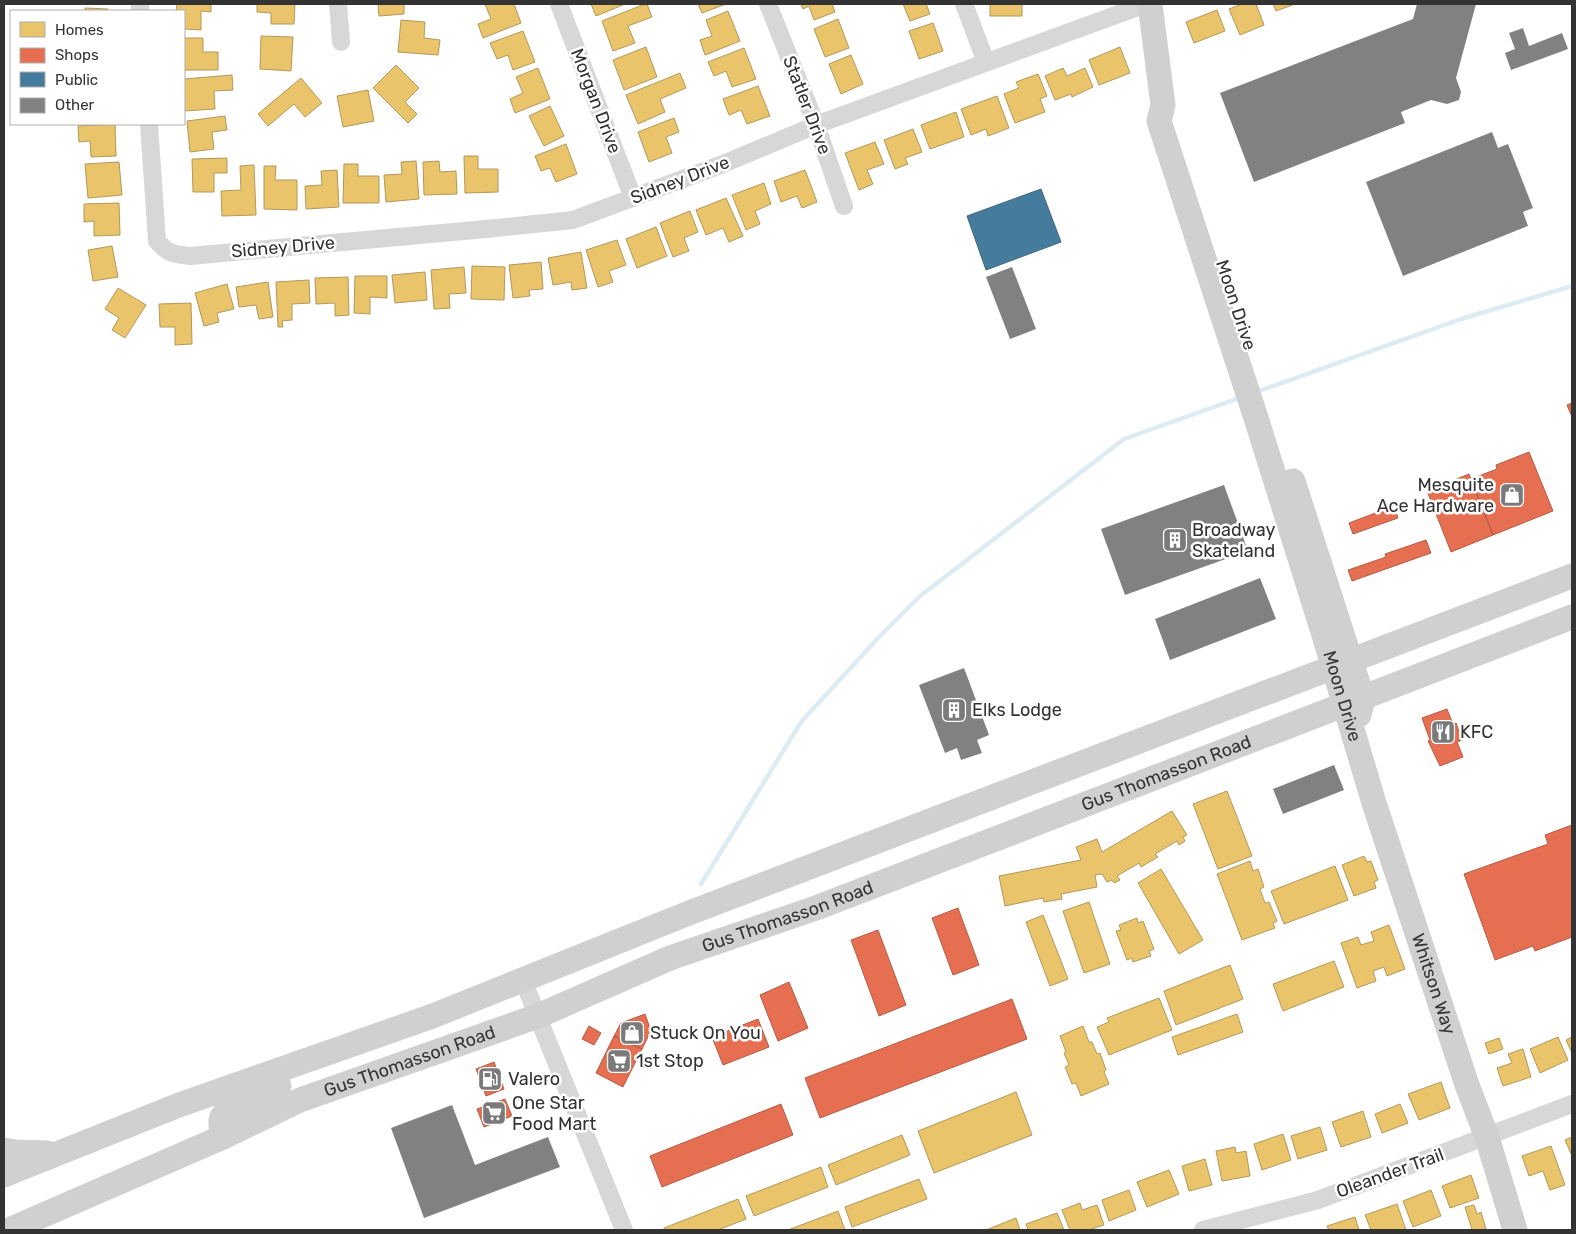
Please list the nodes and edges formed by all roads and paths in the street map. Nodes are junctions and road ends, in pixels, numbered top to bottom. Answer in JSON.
{"nodes":[{"id":1,"x":338,"y":4,"type":"edge"},
{"id":2,"x":559,"y":4,"type":"edge"},
{"id":3,"x":768,"y":4,"type":"edge"},
{"id":4,"x":964,"y":4,"type":"edge"},
{"id":5,"x":1148,"y":4,"type":"edge"},
{"id":6,"x":341,"y":42,"type":"dead end"},
{"id":7,"x":986,"y":62,"type":"junction"},
{"id":8,"x":149,"y":125,"type":"edge"},
{"id":9,"x":816,"y":125,"type":"junction"},
{"id":10,"x":633,"y":198,"type":"junction"},
{"id":11,"x":844,"y":206,"type":"dead end"},
{"id":12,"x":1572,"y":576,"type":"edge"},
{"id":13,"x":1572,"y":618,"type":"edge"},
{"id":14,"x":1342,"y":664,"type":"junction"},
{"id":15,"x":1354,"y":702,"type":"junction"},
{"id":16,"x":1354,"y":737,"type":"joint"},
{"id":17,"x":852,"y":851,"type":"junction"},
{"id":18,"x":866,"y":889,"type":"junction"},
{"id":19,"x":523,"y":980,"type":"junction"},
{"id":20,"x":538,"y":1016,"type":"junction"},
{"id":21,"x":300,"y":1063,"type":"junction"},
{"id":22,"x":1572,"y":1104,"type":"edge"},
{"id":23,"x":222,"y":1137,"type":"junction"},
{"id":24,"x":1487,"y":1137,"type":"junction"},
{"id":25,"x":4,"y":1150,"type":"edge"},
{"id":26,"x":57,"y":1153,"type":"junction"},
{"id":27,"x":4,"y":1175,"type":"edge"},
{"id":28,"x":9,"y":1230,"type":"edge"},
{"id":29,"x":624,"y":1230,"type":"edge"},
{"id":30,"x":1204,"y":1230,"type":"edge"},
{"id":31,"x":1515,"y":1230,"type":"edge"}],
"edges":[{"from":1,"to":6,"type":"street"},
{"from":2,"to":10,"type":"street","name":"Morgan Drive"},
{"from":3,"to":9,"type":"street","name":"Statler Drive"},
{"from":4,"to":7,"type":"street"},
{"from":5,"to":7,"type":"street","name":"Sidney Drive"},
{"from":5,"to":14,"type":"main road","name":"Moon Drive"},
{"from":7,"to":9,"type":"street","name":"Sidney Drive"},
{"from":8,"to":10,"type":"street","name":"Sidney Drive"},
{"from":9,"to":10,"type":"street","name":"Sidney Drive"},
{"from":9,"to":11,"type":"street","name":"Statler Drive"},
{"from":12,"to":14,"type":"main road","name":"Gus Thomasson Road"},
{"from":13,"to":15,"type":"main road","name":"Gus Thomasson Road"},
{"from":14,"to":15,"type":"main road","name":"Moon Drive"},
{"from":14,"to":17,"type":"main road","name":"Gus Thomasson Road"},
{"from":15,"to":16,"type":"main road","name":"Moon Drive"},
{"from":15,"to":18,"type":"main road","name":"Gus Thomasson Road"},
{"from":16,"to":24,"type":"main road","name":"Whitson Way"},
{"from":17,"to":18,"type":"main road"},
{"from":17,"to":19,"type":"main road","name":"Gus Thomasson Road"},
{"from":18,"to":20,"type":"main road","name":"Gus Thomasson Road"},
{"from":19,"to":20,"type":"street"},
{"from":19,"to":21,"type":"main road","name":"Gus Thomasson Road"},
{"from":20,"to":23,"type":"main road","name":"Gus Thomasson Road"},
{"from":20,"to":29,"type":"street"},
{"from":21,"to":23,"type":"main road"},
{"from":21,"to":26,"type":"main road","name":"Gus Thomasson Road"},
{"from":22,"to":24,"type":"street","name":"Oleander Trail"},
{"from":23,"to":28,"type":"main road","name":"Gus Thomasson Road"},
{"from":24,"to":30,"type":"street","name":"Oleander Trail"},
{"from":24,"to":31,"type":"main road","name":"Whitson Way"},
{"from":25,"to":26,"type":"main road"},
{"from":26,"to":27,"type":"main road","name":"Gus Thomasson Road"}]}
